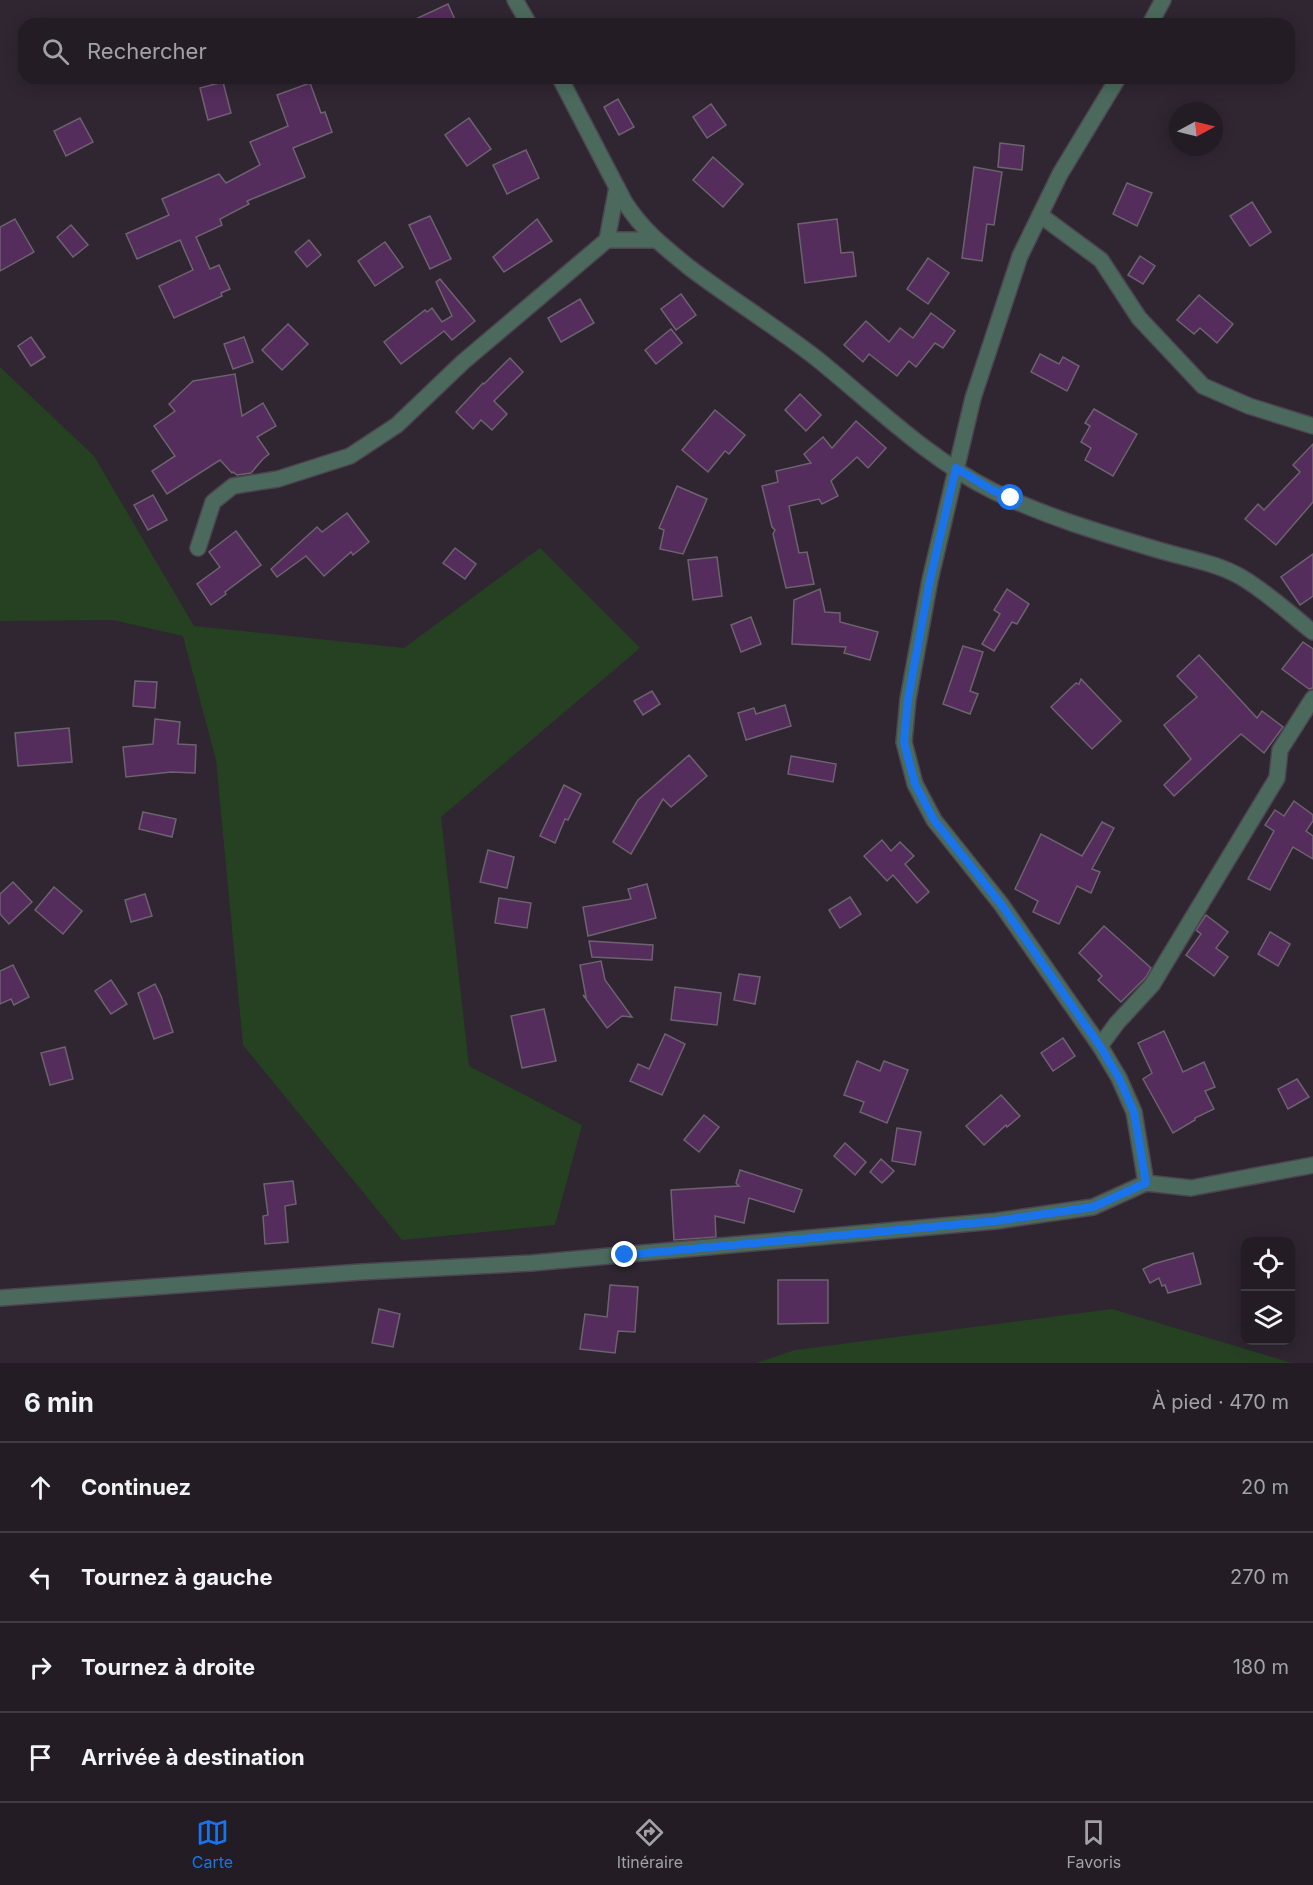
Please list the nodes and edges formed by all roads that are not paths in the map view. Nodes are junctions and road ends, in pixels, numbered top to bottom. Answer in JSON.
{"nodes":[{"id":1,"x":515,"y":0,"type":"edge"},
{"id":2,"x":1163,"y":0,"type":"edge"},
{"id":3,"x":526,"y":18,"type":"edge"},
{"id":4,"x":1153,"y":18,"type":"edge"},
{"id":5,"x":563,"y":84,"type":"edge"},
{"id":6,"x":1114,"y":84,"type":"edge"},
{"id":7,"x":617,"y":187,"type":"junction"},
{"id":8,"x":1040,"y":215,"type":"junction"},
{"id":9,"x":607,"y":240,"type":"junction"},
{"id":10,"x":655,"y":240,"type":"junction"},
{"id":11,"x":1313,"y":426,"type":"edge"},
{"id":12,"x":956,"y":468,"type":"junction"},
{"id":13,"x":198,"y":548,"type":"dead end"},
{"id":14,"x":1313,"y":632,"type":"edge"},
{"id":15,"x":1313,"y":698,"type":"edge"},
{"id":16,"x":1100,"y":1046,"type":"junction"},
{"id":17,"x":1313,"y":1165,"type":"edge"},
{"id":18,"x":1146,"y":1183,"type":"junction"},
{"id":19,"x":0,"y":1298,"type":"edge"}],
"edges":[{"from":1,"to":3,"type":"street"},
{"from":2,"to":4,"type":"street"},
{"from":5,"to":7,"type":"street"},
{"from":6,"to":8,"type":"street"},
{"from":7,"to":9,"type":"street"},
{"from":7,"to":10,"type":"street"},
{"from":8,"to":11,"type":"street"},
{"from":8,"to":12,"type":"street"},
{"from":9,"to":10,"type":"street"},
{"from":9,"to":13,"type":"street"},
{"from":10,"to":12,"type":"street"},
{"from":12,"to":14,"type":"street"},
{"from":12,"to":16,"type":"street"},
{"from":15,"to":16,"type":"street"},
{"from":16,"to":18,"type":"street"},
{"from":17,"to":18,"type":"street"},
{"from":18,"to":19,"type":"street"}]}
